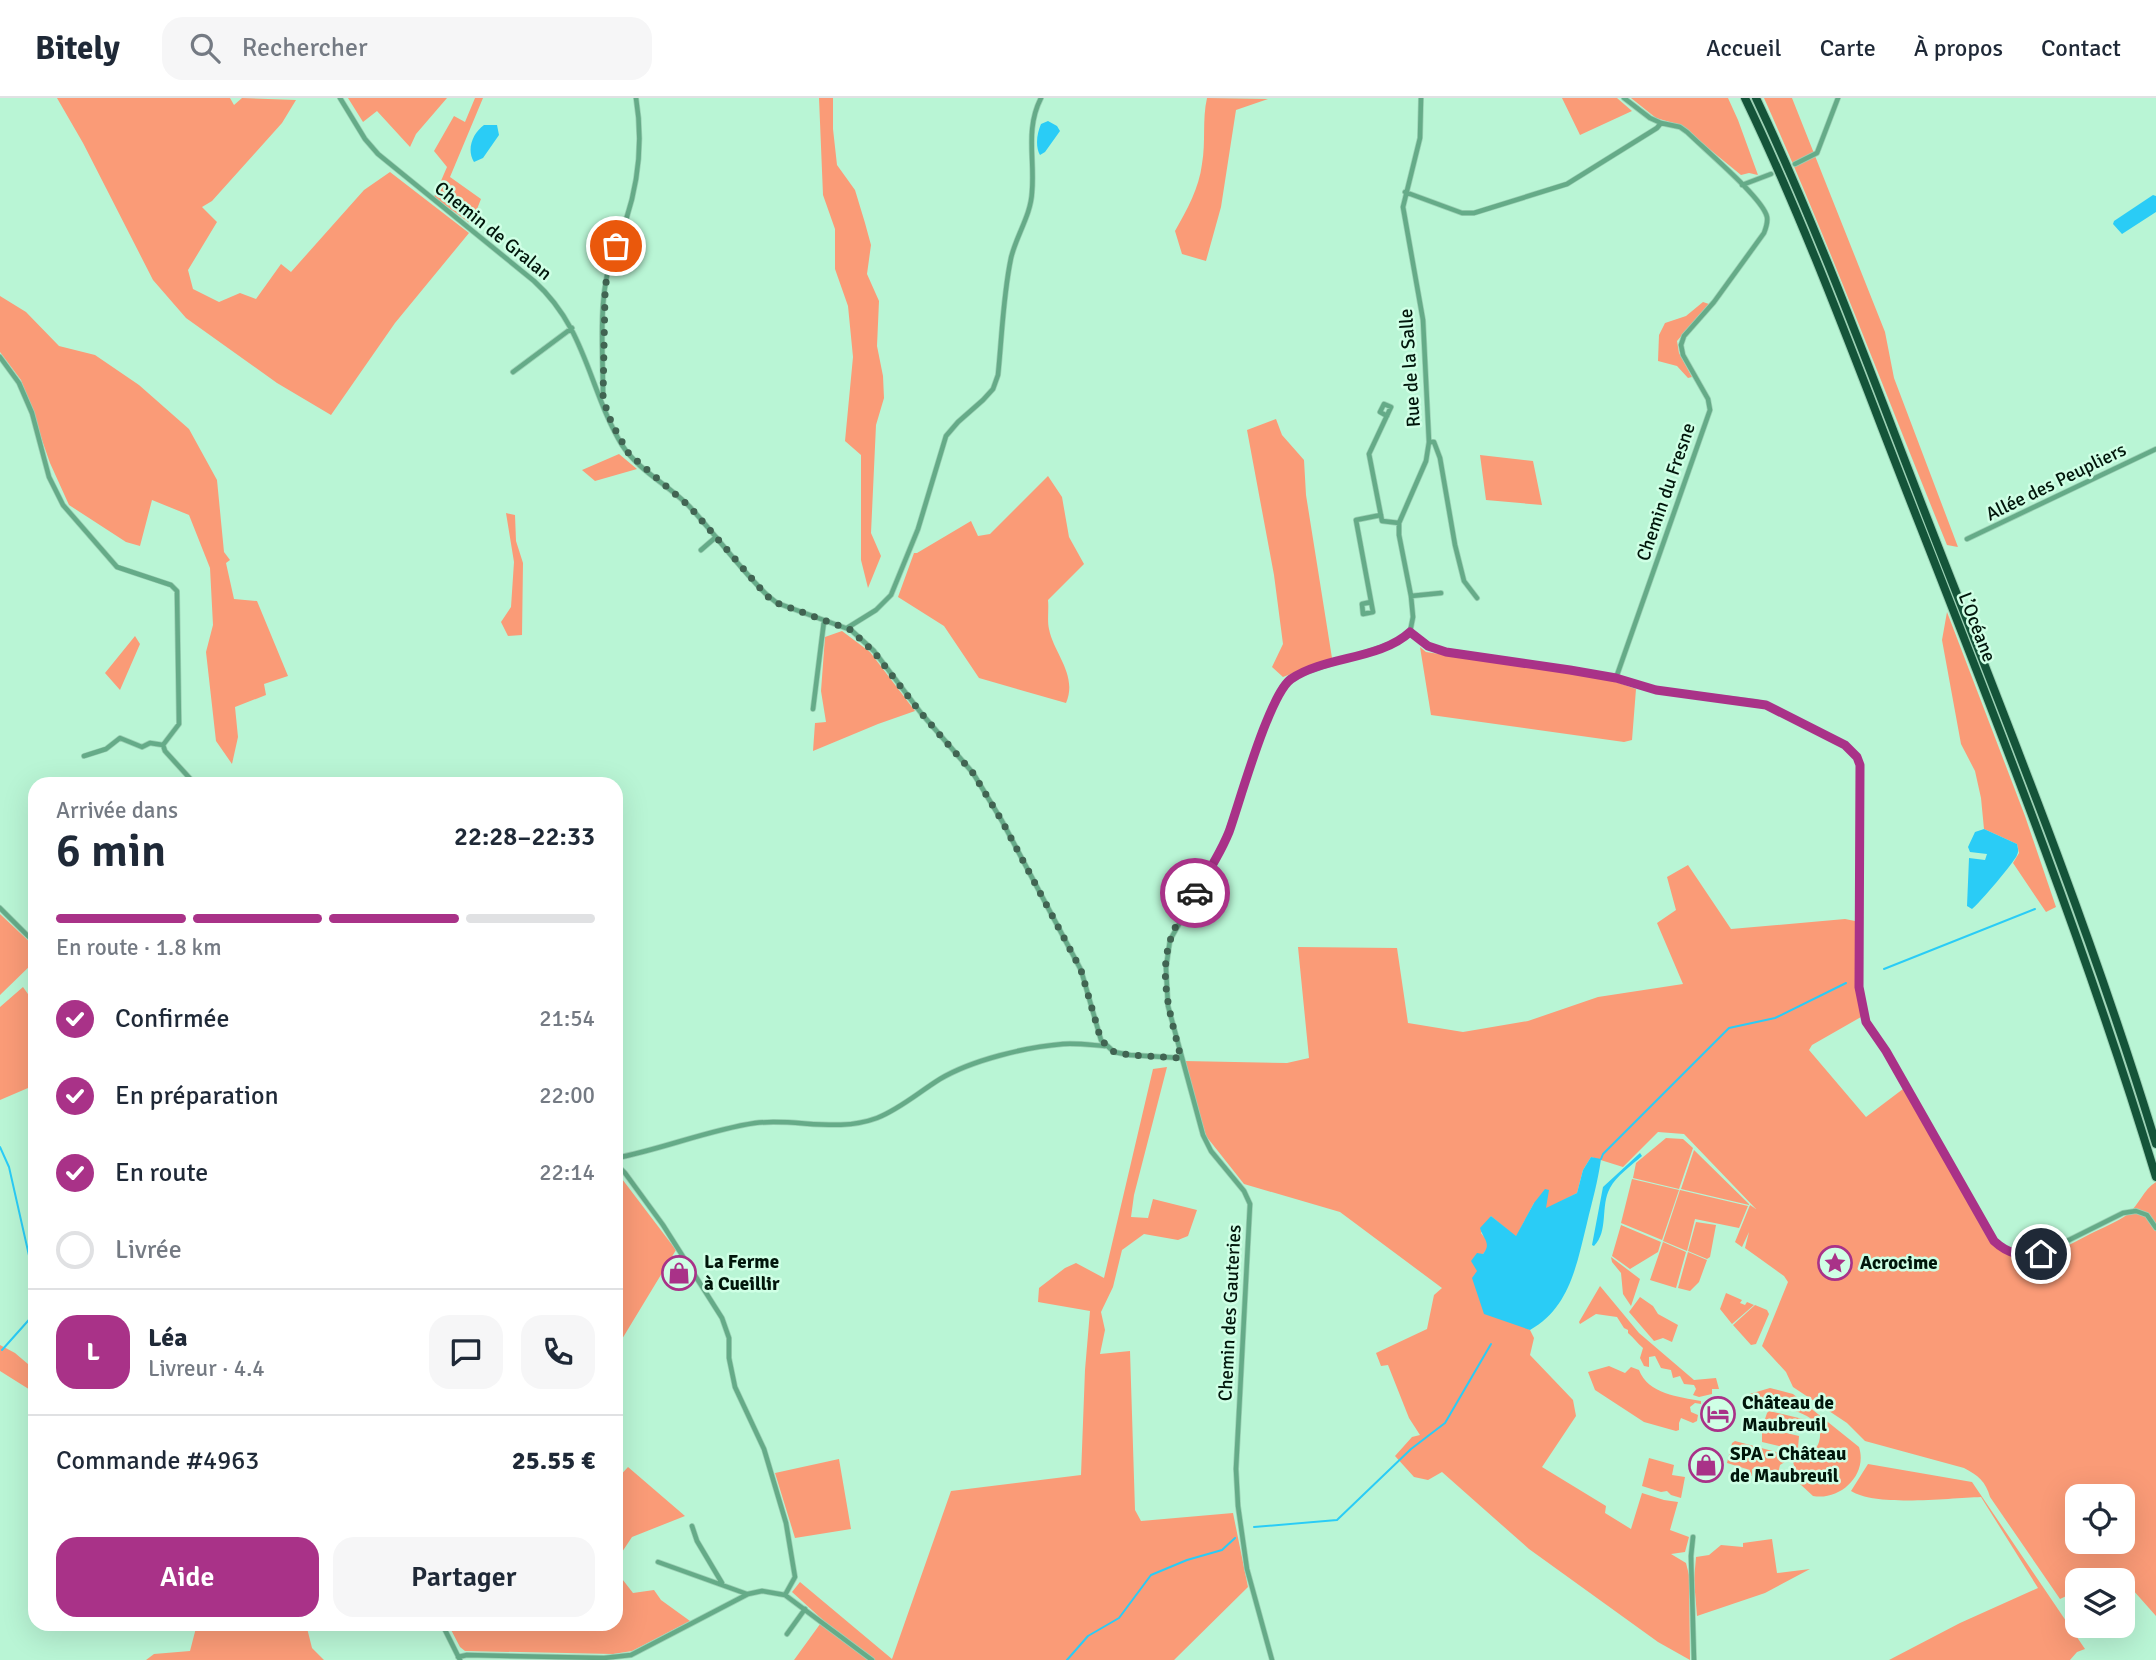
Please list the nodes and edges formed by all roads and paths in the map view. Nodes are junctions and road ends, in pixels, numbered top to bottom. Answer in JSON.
{"nodes":[{"id":1,"x":340,"y":98,"type":"edge"},
{"id":2,"x":636,"y":98,"type":"edge"},
{"id":3,"x":1041,"y":98,"type":"edge"},
{"id":4,"x":1421,"y":98,"type":"edge"},
{"id":5,"x":1624,"y":98,"type":"edge"},
{"id":6,"x":1745,"y":98,"type":"edge"},
{"id":7,"x":1756,"y":98,"type":"edge"},
{"id":8,"x":1838,"y":98,"type":"edge"},
{"id":9,"x":1661,"y":122,"type":"junction"},
{"id":10,"x":1795,"y":164,"type":"dead end"},
{"id":11,"x":1771,"y":174,"type":"dead end"},
{"id":12,"x":1742,"y":185,"type":"junction"},
{"id":13,"x":1405,"y":192,"type":"junction"},
{"id":14,"x":572,"y":328,"type":"junction"},
{"id":15,"x":0,"y":357,"type":"edge"},
{"id":16,"x":513,"y":372,"type":"dead end"},
{"id":17,"x":603,"y":399,"type":"junction"},
{"id":18,"x":1387,"y":416,"type":"dead end"},
{"id":19,"x":1429,"y":442,"type":"junction"},
{"id":20,"x":2156,"y":449,"type":"edge"},
{"id":21,"x":1381,"y":515,"type":"junction"},
{"id":22,"x":1399,"y":523,"type":"junction"},
{"id":23,"x":716,"y":537,"type":"junction"},
{"id":24,"x":1967,"y":540,"type":"dead end"},
{"id":25,"x":701,"y":550,"type":"dead end"},
{"id":26,"x":1441,"y":593,"type":"dead end"},
{"id":27,"x":1411,"y":596,"type":"junction"},
{"id":28,"x":1477,"y":598,"type":"dead end"},
{"id":29,"x":1371,"y":602,"type":"dead end"},
{"id":30,"x":824,"y":621,"type":"junction"},
{"id":31,"x":847,"y":628,"type":"junction"},
{"id":32,"x":1410,"y":632,"type":"junction"},
{"id":33,"x":1616,"y":678,"type":"junction"},
{"id":34,"x":813,"y":709,"type":"dead end"},
{"id":35,"x":163,"y":745,"type":"junction"},
{"id":36,"x":84,"y":757,"type":"dead end"},
{"id":37,"x":189,"y":777,"type":"edge"},
{"id":38,"x":0,"y":908,"type":"edge"},
{"id":39,"x":28,"y":936,"type":"edge"},
{"id":40,"x":1106,"y":1046,"type":"junction"},
{"id":41,"x":1181,"y":1058,"type":"junction"},
{"id":42,"x":2156,"y":1144,"type":"edge"},
{"id":43,"x":623,"y":1156,"type":"edge"},
{"id":44,"x":623,"y":1171,"type":"edge"},
{"id":45,"x":2156,"y":1177,"type":"edge"},
{"id":46,"x":2156,"y":1228,"type":"edge"},
{"id":47,"x":692,"y":1526,"type":"dead end"},
{"id":48,"x":1693,"y":1537,"type":"dead end"},
{"id":49,"x":658,"y":1562,"type":"dead end"},
{"id":50,"x":723,"y":1583,"type":"junction"},
{"id":51,"x":732,"y":1589,"type":"junction"},
{"id":52,"x":748,"y":1594,"type":"junction"},
{"id":53,"x":785,"y":1595,"type":"junction"},
{"id":54,"x":731,"y":1603,"type":"junction"},
{"id":55,"x":805,"y":1609,"type":"junction"},
{"id":56,"x":446,"y":1631,"type":"edge"},
{"id":57,"x":787,"y":1634,"type":"dead end"},
{"id":58,"x":459,"y":1658,"type":"edge"},
{"id":59,"x":872,"y":1660,"type":"edge"},
{"id":60,"x":1272,"y":1660,"type":"edge"},
{"id":61,"x":1694,"y":1660,"type":"edge"}],
"edges":[{"from":1,"to":14,"type":"street","name":"Chemin de Gralan"},
{"from":2,"to":17,"type":"street"},
{"from":3,"to":31,"type":"street"},
{"from":4,"to":13,"type":"street","name":"Rue de la Salle"},
{"from":5,"to":9,"type":"street","name":"Chemin du Fresne"},
{"from":6,"to":45,"type":"highway","name":"L’Océane"},
{"from":7,"to":42,"type":"highway","name":"L’Océane"},
{"from":8,"to":10,"type":"street"},
{"from":9,"to":12,"type":"street","name":"Chemin du Fresne"},
{"from":9,"to":13,"type":"street"},
{"from":11,"to":12,"type":"street"},
{"from":12,"to":33,"type":"street","name":"Chemin du Fresne"},
{"from":13,"to":19,"type":"street","name":"Rue de la Salle"},
{"from":14,"to":16,"type":"street"},
{"from":14,"to":17,"type":"street","name":"Chemin de Gralan"},
{"from":15,"to":35,"type":"street"},
{"from":17,"to":23,"type":"street","name":"Chemin de Gralan"},
{"from":18,"to":21,"type":"street"},
{"from":19,"to":22,"type":"street","name":"Rue de la Salle"},
{"from":19,"to":28,"type":"street"},
{"from":20,"to":24,"type":"street","name":"Allée des Peupliers"},
{"from":21,"to":22,"type":"street"},
{"from":21,"to":29,"type":"street"},
{"from":22,"to":27,"type":"street"},
{"from":23,"to":25,"type":"street"},
{"from":23,"to":30,"type":"street","name":"Chemin de Gralan"},
{"from":26,"to":27,"type":"street"},
{"from":27,"to":32,"type":"street"},
{"from":30,"to":31,"type":"street","name":"Chemin de Gralan"},
{"from":30,"to":34,"type":"street"},
{"from":31,"to":40,"type":"street","name":"Chemin de Gralan"},
{"from":32,"to":33,"type":"street"},
{"from":32,"to":41,"type":"street","name":"Chemin des Gauteries"},
{"from":33,"to":46,"type":"street"},
{"from":35,"to":36,"type":"street"},
{"from":35,"to":37,"type":"street"},
{"from":38,"to":39,"type":"street"},
{"from":40,"to":41,"type":"street"},
{"from":40,"to":43,"type":"street"},
{"from":41,"to":60,"type":"street","name":"Chemin des Gauteries"},
{"from":44,"to":53,"type":"street"},
{"from":47,"to":50,"type":"street"},
{"from":48,"to":61,"type":"street"},
{"from":49,"to":50,"type":"street"},
{"from":50,"to":51,"type":"street"},
{"from":51,"to":52,"type":"street"},
{"from":51,"to":54,"type":"street"},
{"from":52,"to":53,"type":"street"},
{"from":52,"to":54,"type":"street"},
{"from":53,"to":55,"type":"street"},
{"from":54,"to":58,"type":"street"},
{"from":55,"to":57,"type":"street"},
{"from":55,"to":59,"type":"street"},
{"from":56,"to":58,"type":"street"}]}
